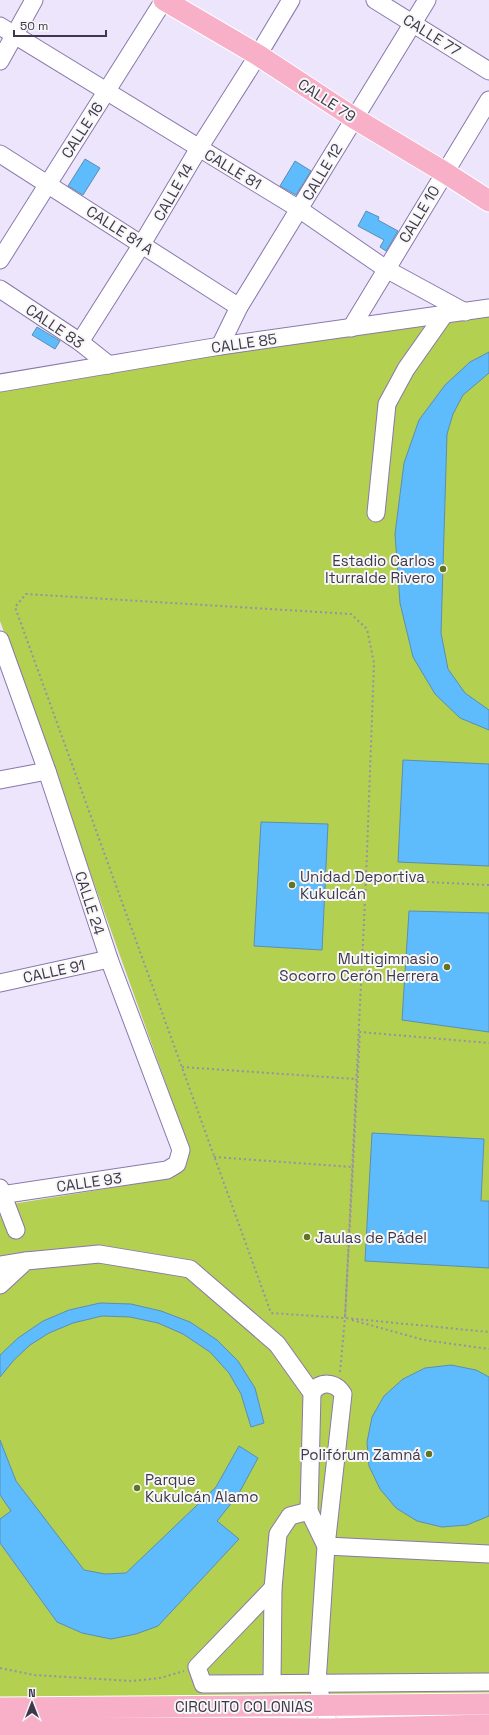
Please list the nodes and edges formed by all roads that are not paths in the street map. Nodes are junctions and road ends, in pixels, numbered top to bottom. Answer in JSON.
{"nodes":[{"id":1,"x":34,"y":0,"type":"edge"},
{"id":2,"x":164,"y":0,"type":"edge"},
{"id":3,"x":291,"y":0,"type":"edge"},
{"id":4,"x":375,"y":0,"type":"edge"},
{"id":5,"x":427,"y":0,"type":"edge"},
{"id":6,"x":412,"y":23,"type":"junction"},
{"id":7,"x":0,"y":26,"type":"edge"},
{"id":8,"x":14,"y":36,"type":"junction"},
{"id":9,"x":258,"y":55,"type":"junction"},
{"id":10,"x":0,"y":61,"type":"edge"},
{"id":11,"x":489,"y":71,"type":"edge"},
{"id":12,"x":106,"y":92,"type":"junction"},
{"id":13,"x":489,"y":100,"type":"edge"},
{"id":14,"x":354,"y":118,"type":"junction"},
{"id":15,"x":199,"y":148,"type":"junction"},
{"id":16,"x":0,"y":154,"type":"edge"},
{"id":17,"x":444,"y":172,"type":"junction"},
{"id":18,"x":47,"y":184,"type":"junction"},
{"id":19,"x":489,"y":201,"type":"edge"},
{"id":20,"x":299,"y":209,"type":"junction"},
{"id":21,"x":142,"y":244,"type":"junction"},
{"id":22,"x":0,"y":260,"type":"edge"},
{"id":23,"x":386,"y":269,"type":"junction"},
{"id":24,"x":0,"y":289,"type":"edge"},
{"id":25,"x":240,"y":307,"type":"junction"},
{"id":26,"x":489,"y":308,"type":"edge"},
{"id":27,"x":465,"y":312,"type":"junction"},
{"id":28,"x":444,"y":315,"type":"junction"},
{"id":29,"x":351,"y":328,"type":"junction"},
{"id":30,"x":80,"y":342,"type":"junction"},
{"id":31,"x":220,"y":346,"type":"junction"},
{"id":32,"x":109,"y":365,"type":"junction"},
{"id":33,"x":0,"y":384,"type":"edge"},
{"id":34,"x":376,"y":513,"type":"dead end"},
{"id":35,"x":0,"y":640,"type":"edge"},
{"id":36,"x":47,"y":771,"type":"junction"},
{"id":37,"x":0,"y":780,"type":"edge"},
{"id":38,"x":109,"y":959,"type":"junction"},
{"id":39,"x":0,"y":983,"type":"edge"},
{"id":40,"x":177,"y":1164,"type":"joint"},
{"id":41,"x":1,"y":1193,"type":"edge"},
{"id":42,"x":16,"y":1230,"type":"dead end"},
{"id":43,"x":26,"y":1261,"type":"junction"},
{"id":44,"x":0,"y":1266,"type":"edge"},
{"id":45,"x":0,"y":1285,"type":"edge"},
{"id":46,"x":312,"y":1393,"type":"junction"},
{"id":47,"x":309,"y":1511,"type":"junction"},
{"id":48,"x":326,"y":1546,"type":"junction"},
{"id":49,"x":489,"y":1554,"type":"edge"},
{"id":50,"x":273,"y":1588,"type":"junction"},
{"id":51,"x":447,"y":1682,"type":"junction"},
{"id":52,"x":489,"y":1682,"type":"edge"},
{"id":53,"x":272,"y":1683,"type":"junction"},
{"id":54,"x":317,"y":1683,"type":"junction"},
{"id":55,"x":382,"y":1683,"type":"junction"},
{"id":56,"x":203,"y":1684,"type":"junction"},
{"id":57,"x":448,"y":1704,"type":"junction"},
{"id":58,"x":489,"y":1704,"type":"edge"},
{"id":59,"x":323,"y":1705,"type":"junction"},
{"id":60,"x":384,"y":1705,"type":"junction"},
{"id":61,"x":202,"y":1706,"type":"junction"},
{"id":62,"x":0,"y":1708,"type":"edge"},
{"id":63,"x":489,"y":1725,"type":"edge"},
{"id":64,"x":0,"y":1727,"type":"edge"},
{"id":65,"x":330,"y":1729,"type":"junction"}],
"edges":[{"from":1,"to":8,"type":"street"},
{"from":2,"to":9,"type":"main road","name":"CALLE 79"},
{"from":2,"to":12,"type":"street","name":"CALLE 16"},
{"from":3,"to":9,"type":"street","name":"CALLE 14"},
{"from":4,"to":6,"type":"street","name":"CALLE 77"},
{"from":5,"to":6,"type":"street","name":"CALLE 12"},
{"from":6,"to":11,"type":"street","name":"CALLE 77"},
{"from":6,"to":14,"type":"street","name":"CALLE 12"},
{"from":7,"to":8,"type":"street","name":"CALLE 81"},
{"from":8,"to":10,"type":"street"},
{"from":8,"to":12,"type":"street","name":"CALLE 81"},
{"from":9,"to":14,"type":"main road","name":"CALLE 79"},
{"from":9,"to":15,"type":"street","name":"CALLE 14"},
{"from":12,"to":15,"type":"street","name":"CALLE 81"},
{"from":12,"to":18,"type":"street","name":"CALLE 16"},
{"from":13,"to":17,"type":"street","name":"CALLE 10"},
{"from":14,"to":17,"type":"main road","name":"CALLE 79"},
{"from":14,"to":20,"type":"street","name":"CALLE 12"},
{"from":15,"to":20,"type":"street","name":"CALLE 81"},
{"from":15,"to":21,"type":"street","name":"CALLE 14"},
{"from":16,"to":18,"type":"street","name":"CALLE 81 A"},
{"from":17,"to":19,"type":"main road","name":"CALLE 79"},
{"from":17,"to":23,"type":"street","name":"CALLE 10"},
{"from":18,"to":21,"type":"street","name":"CALLE 81 A"},
{"from":18,"to":22,"type":"street","name":"CALLE 16"},
{"from":20,"to":23,"type":"street","name":"CALLE 81"},
{"from":20,"to":25,"type":"street","name":"CALLE 12"},
{"from":21,"to":25,"type":"street","name":"CALLE 81 A"},
{"from":21,"to":30,"type":"street","name":"CALLE 14"},
{"from":23,"to":27,"type":"street","name":"CALLE 81"},
{"from":23,"to":29,"type":"street","name":"CALLE 10"},
{"from":24,"to":30,"type":"street","name":"CALLE 83"},
{"from":25,"to":31,"type":"street","name":"CALLE 12"},
{"from":26,"to":27,"type":"street","name":"CALLE 85"},
{"from":27,"to":28,"type":"street","name":"CALLE 85"},
{"from":28,"to":29,"type":"street","name":"CALLE 85"},
{"from":28,"to":34,"type":"street"},
{"from":29,"to":31,"type":"street","name":"CALLE 85"},
{"from":30,"to":32,"type":"street","name":"CALLE 83"},
{"from":31,"to":32,"type":"street","name":"CALLE 85"},
{"from":32,"to":33,"type":"street","name":"CALLE 85"},
{"from":35,"to":36,"type":"street","name":"CALLE 24"},
{"from":36,"to":37,"type":"street"},
{"from":36,"to":38,"type":"street","name":"CALLE 24"},
{"from":38,"to":39,"type":"street","name":"CALLE 91"},
{"from":38,"to":40,"type":"street","name":"CALLE 24"},
{"from":40,"to":41,"type":"street","name":"CALLE 93"},
{"from":41,"to":42,"type":"street"},
{"from":43,"to":44,"type":"street"},
{"from":43,"to":45,"type":"street"},
{"from":43,"to":46,"type":"street"},
{"from":46,"to":47,"type":"street"},
{"from":46,"to":48,"type":"street"},
{"from":47,"to":48,"type":"street"},
{"from":47,"to":50,"type":"street"},
{"from":48,"to":49,"type":"street"},
{"from":48,"to":54,"type":"street"},
{"from":50,"to":53,"type":"street"},
{"from":50,"to":56,"type":"street"},
{"from":51,"to":52,"type":"street"},
{"from":51,"to":55,"type":"street"},
{"from":51,"to":57,"type":"street"},
{"from":53,"to":54,"type":"street"},
{"from":53,"to":56,"type":"street"},
{"from":54,"to":55,"type":"street"},
{"from":54,"to":59,"type":"street"},
{"from":55,"to":60,"type":"street"},
{"from":56,"to":61,"type":"street"},
{"from":57,"to":58,"type":"main road","name":"CIRCUITO COLONIAS"},
{"from":57,"to":60,"type":"main road","name":"CIRCUITO COLONIAS"},
{"from":59,"to":60,"type":"main road","name":"CIRCUITO COLONIAS"},
{"from":59,"to":61,"type":"main road","name":"CIRCUITO COLONIAS"},
{"from":59,"to":65,"type":"street"},
{"from":61,"to":62,"type":"main road","name":"CIRCUITO COLONIAS"},
{"from":63,"to":65,"type":"main road","name":"CIRCUITO COLONIAS"},
{"from":64,"to":65,"type":"main road","name":"CIRCUITO COLONIAS"}]}
